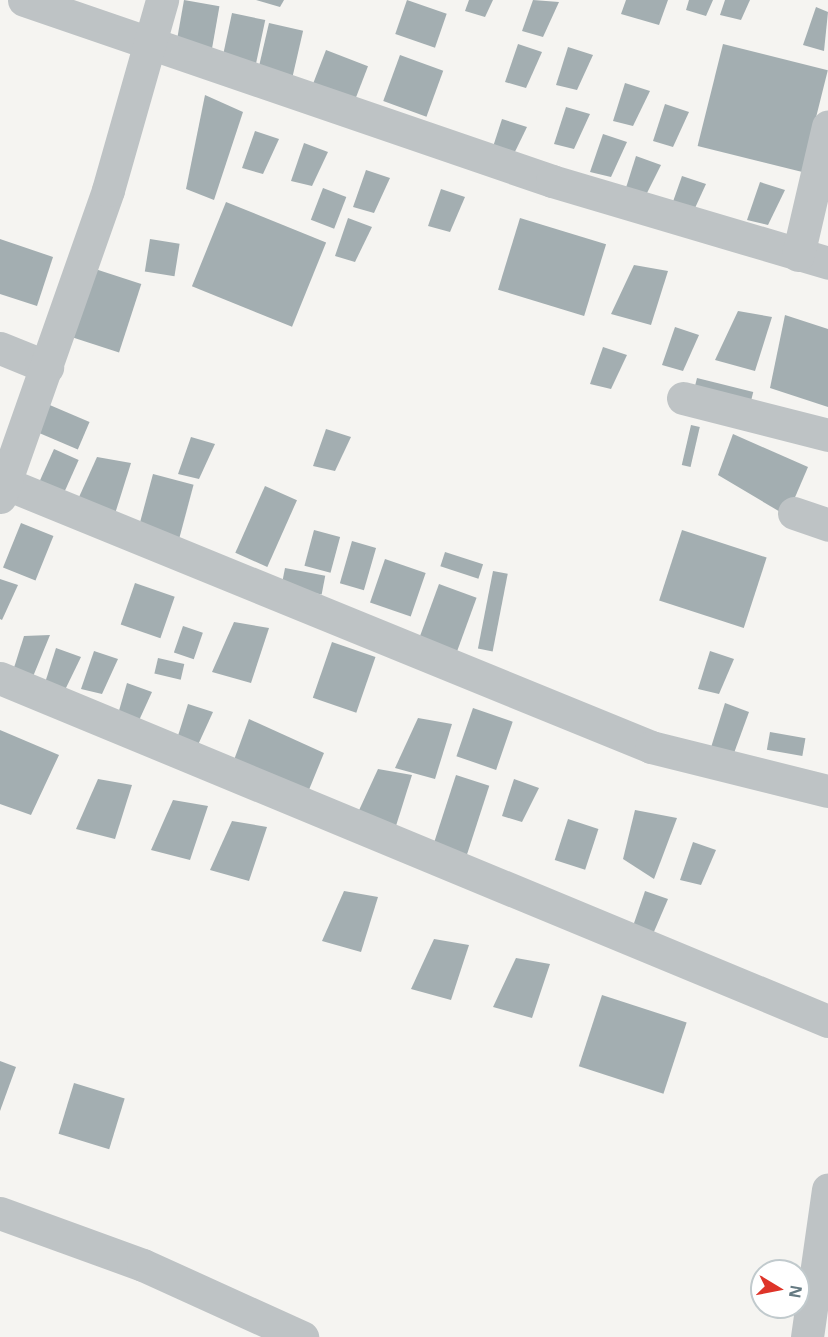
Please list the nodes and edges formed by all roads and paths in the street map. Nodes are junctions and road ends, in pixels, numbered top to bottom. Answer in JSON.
{"nodes":[{"id":1,"x":24,"y":0,"type":"edge"},
{"id":2,"x":162,"y":0,"type":"edge"},
{"id":3,"x":149,"y":45,"type":"junction"},
{"id":4,"x":828,"y":126,"type":"edge"},
{"id":5,"x":813,"y":259,"type":"edge"},
{"id":6,"x":0,"y":348,"type":"edge"},
{"id":7,"x":46,"y":368,"type":"junction"},
{"id":8,"x":683,"y":398,"type":"dead end"},
{"id":9,"x":828,"y":435,"type":"edge"},
{"id":10,"x":3,"y":490,"type":"edge"},
{"id":11,"x":794,"y":513,"type":"dead end"},
{"id":12,"x":828,"y":525,"type":"edge"},
{"id":13,"x":0,"y":678,"type":"edge"},
{"id":14,"x":828,"y":791,"type":"edge"},
{"id":15,"x":828,"y":1021,"type":"edge"},
{"id":16,"x":828,"y":1189,"type":"edge"},
{"id":17,"x":0,"y":1213,"type":"edge"},
{"id":18,"x":302,"y":1337,"type":"edge"},
{"id":19,"x":807,"y":1337,"type":"edge"}],
"edges":[{"from":1,"to":3,"type":"street"},
{"from":2,"to":3,"type":"street"},
{"from":3,"to":5,"type":"street"},
{"from":3,"to":7,"type":"street"},
{"from":4,"to":5,"type":"street"},
{"from":6,"to":7,"type":"street"},
{"from":7,"to":10,"type":"street"},
{"from":8,"to":9,"type":"street"},
{"from":10,"to":14,"type":"street"},
{"from":11,"to":12,"type":"street"},
{"from":13,"to":15,"type":"street"},
{"from":16,"to":19,"type":"street"},
{"from":17,"to":18,"type":"street"}]}
